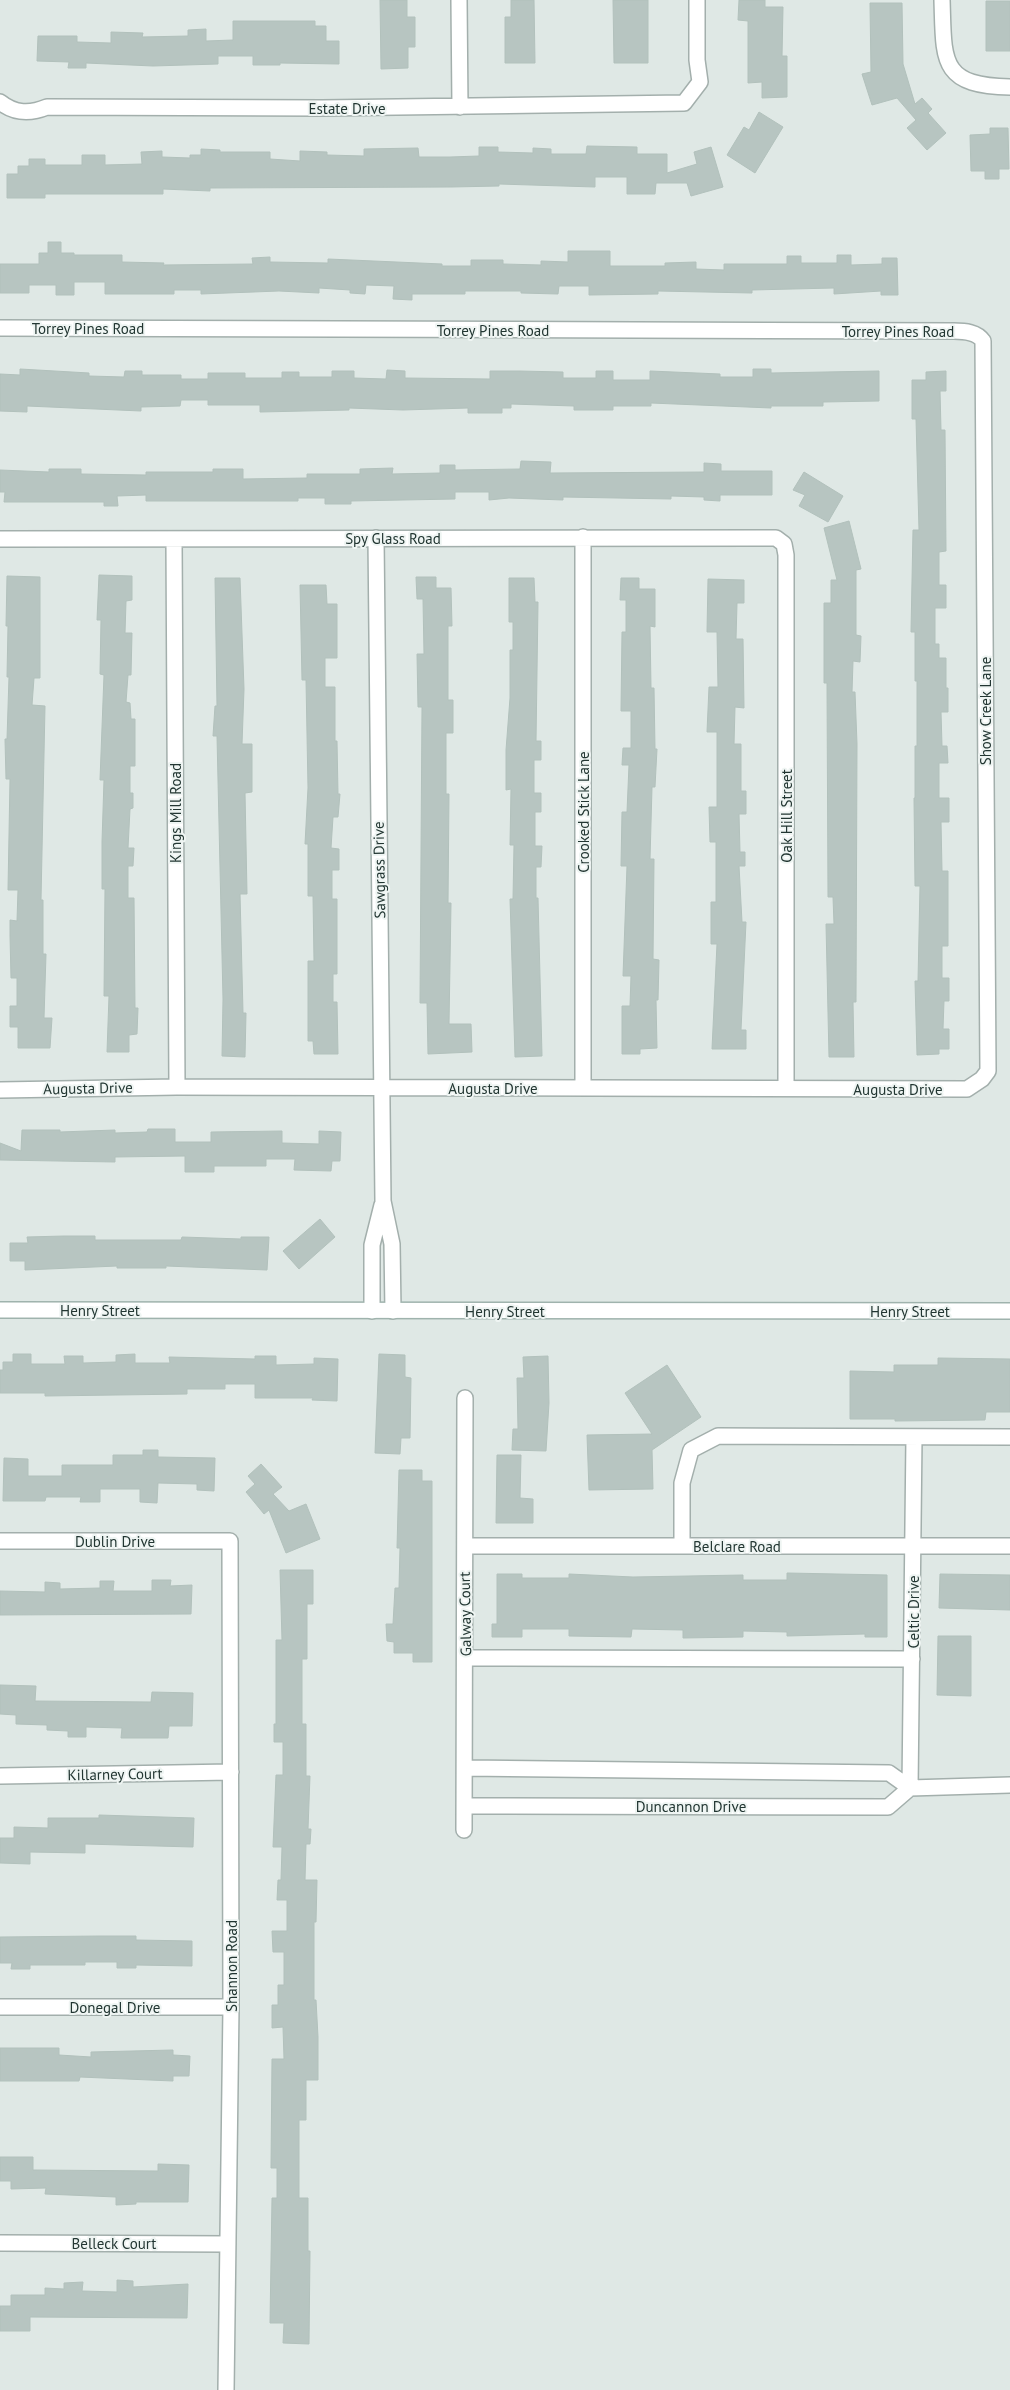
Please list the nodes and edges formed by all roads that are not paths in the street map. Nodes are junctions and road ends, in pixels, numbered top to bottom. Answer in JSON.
{"nodes":[{"id":1,"x":459,"y":0,"type":"edge"},
{"id":2,"x":697,"y":0,"type":"edge"},
{"id":3,"x":942,"y":0,"type":"edge"},
{"id":4,"x":1010,"y":87,"type":"edge"},
{"id":5,"x":1,"y":103,"type":"edge"},
{"id":6,"x":460,"y":107,"type":"junction"},
{"id":7,"x":0,"y":328,"type":"edge"},
{"id":8,"x":983,"y":342,"type":"joint"},
{"id":9,"x":583,"y":537,"type":"junction"},
{"id":10,"x":376,"y":538,"type":"junction"},
{"id":11,"x":0,"y":539,"type":"edge"},
{"id":12,"x":174,"y":540,"type":"junction"},
{"id":13,"x":784,"y":544,"type":"joint"},
{"id":14,"x":982,"y":1079,"type":"joint"},
{"id":15,"x":177,"y":1087,"type":"junction"},
{"id":16,"x":383,"y":1088,"type":"junction"},
{"id":17,"x":583,"y":1088,"type":"junction"},
{"id":18,"x":786,"y":1088,"type":"junction"},
{"id":19,"x":0,"y":1090,"type":"edge"},
{"id":20,"x":383,"y":1201,"type":"junction"},
{"id":21,"x":0,"y":1310,"type":"edge"},
{"id":22,"x":372,"y":1311,"type":"junction"},
{"id":23,"x":392,"y":1311,"type":"junction"},
{"id":24,"x":1010,"y":1311,"type":"edge"},
{"id":25,"x":465,"y":1398,"type":"dead end"},
{"id":26,"x":914,"y":1436,"type":"junction"},
{"id":27,"x":1010,"y":1438,"type":"edge"},
{"id":28,"x":0,"y":1540,"type":"edge"},
{"id":29,"x":230,"y":1541,"type":"joint"},
{"id":30,"x":913,"y":1545,"type":"junction"},
{"id":31,"x":464,"y":1546,"type":"junction"},
{"id":32,"x":682,"y":1546,"type":"junction"},
{"id":33,"x":1010,"y":1546,"type":"edge"},
{"id":34,"x":466,"y":1658,"type":"junction"},
{"id":35,"x":912,"y":1659,"type":"junction"},
{"id":36,"x":465,"y":1768,"type":"junction"},
{"id":37,"x":231,"y":1772,"type":"junction"},
{"id":38,"x":0,"y":1776,"type":"edge"},
{"id":39,"x":1010,"y":1785,"type":"edge"},
{"id":40,"x":910,"y":1788,"type":"junction"},
{"id":41,"x":464,"y":1806,"type":"junction"},
{"id":42,"x":464,"y":1830,"type":"dead end"},
{"id":43,"x":0,"y":2007,"type":"edge"},
{"id":44,"x":231,"y":2007,"type":"junction"},
{"id":45,"x":0,"y":2243,"type":"edge"},
{"id":46,"x":228,"y":2244,"type":"junction"},
{"id":47,"x":226,"y":2390,"type":"edge"}],
"edges":[{"from":1,"to":6,"type":"street"},
{"from":2,"to":6,"type":"street","name":"Estate Drive"},
{"from":3,"to":4,"type":"street"},
{"from":5,"to":6,"type":"street","name":"Estate Drive"},
{"from":7,"to":8,"type":"street","name":"Torrey Pines Road"},
{"from":8,"to":14,"type":"street","name":"Show Creek Lane"},
{"from":9,"to":10,"type":"street","name":"Spy Glass Road"},
{"from":9,"to":13,"type":"street","name":"Spy Glass Road"},
{"from":9,"to":17,"type":"street","name":"Crooked Stick Lane"},
{"from":10,"to":12,"type":"street","name":"Spy Glass Road"},
{"from":10,"to":16,"type":"street","name":"Sawgrass Drive"},
{"from":11,"to":12,"type":"street","name":"Spy Glass Road"},
{"from":12,"to":15,"type":"street","name":"Kings Mill Road"},
{"from":13,"to":18,"type":"street","name":"Oak Hill Street"},
{"from":14,"to":18,"type":"street","name":"Augusta Drive"},
{"from":15,"to":16,"type":"street","name":"Augusta Drive"},
{"from":15,"to":19,"type":"street","name":"Augusta Drive"},
{"from":16,"to":17,"type":"street","name":"Augusta Drive"},
{"from":16,"to":20,"type":"street","name":"Sawgrass Drive"},
{"from":17,"to":18,"type":"street","name":"Augusta Drive"},
{"from":20,"to":22,"type":"street","name":"Sawgrass Drive"},
{"from":20,"to":23,"type":"street","name":"Sawgrass Drive"},
{"from":21,"to":22,"type":"street","name":"Henry Street"},
{"from":22,"to":23,"type":"street","name":"Henry Street"},
{"from":23,"to":24,"type":"street","name":"Henry Street"},
{"from":25,"to":31,"type":"street","name":"Galway Court"},
{"from":26,"to":27,"type":"street"},
{"from":26,"to":30,"type":"street","name":"Celtic Drive"},
{"from":26,"to":32,"type":"street"},
{"from":28,"to":29,"type":"street","name":"Dublin Drive"},
{"from":29,"to":37,"type":"street","name":"Shannon Road"},
{"from":30,"to":32,"type":"street","name":"Belclare Road"},
{"from":30,"to":33,"type":"street","name":"Belclare Road"},
{"from":30,"to":35,"type":"street","name":"Celtic Drive"},
{"from":31,"to":32,"type":"street","name":"Belclare Road"},
{"from":31,"to":34,"type":"street","name":"Galway Court"},
{"from":34,"to":35,"type":"street"},
{"from":34,"to":36,"type":"street","name":"Galway Court"},
{"from":35,"to":40,"type":"street","name":"Celtic Drive"},
{"from":36,"to":40,"type":"street"},
{"from":36,"to":41,"type":"street","name":"Galway Court"},
{"from":37,"to":38,"type":"street","name":"Killarney Court"},
{"from":37,"to":44,"type":"street","name":"Shannon Road"},
{"from":39,"to":40,"type":"street"},
{"from":40,"to":41,"type":"street","name":"Duncannon Drive"},
{"from":41,"to":42,"type":"street","name":"Galway Court"},
{"from":43,"to":44,"type":"street","name":"Donegal Drive"},
{"from":44,"to":46,"type":"street","name":"Shannon Road"},
{"from":45,"to":46,"type":"street","name":"Belleck Court"},
{"from":46,"to":47,"type":"street","name":"Shannon Road"}]}
